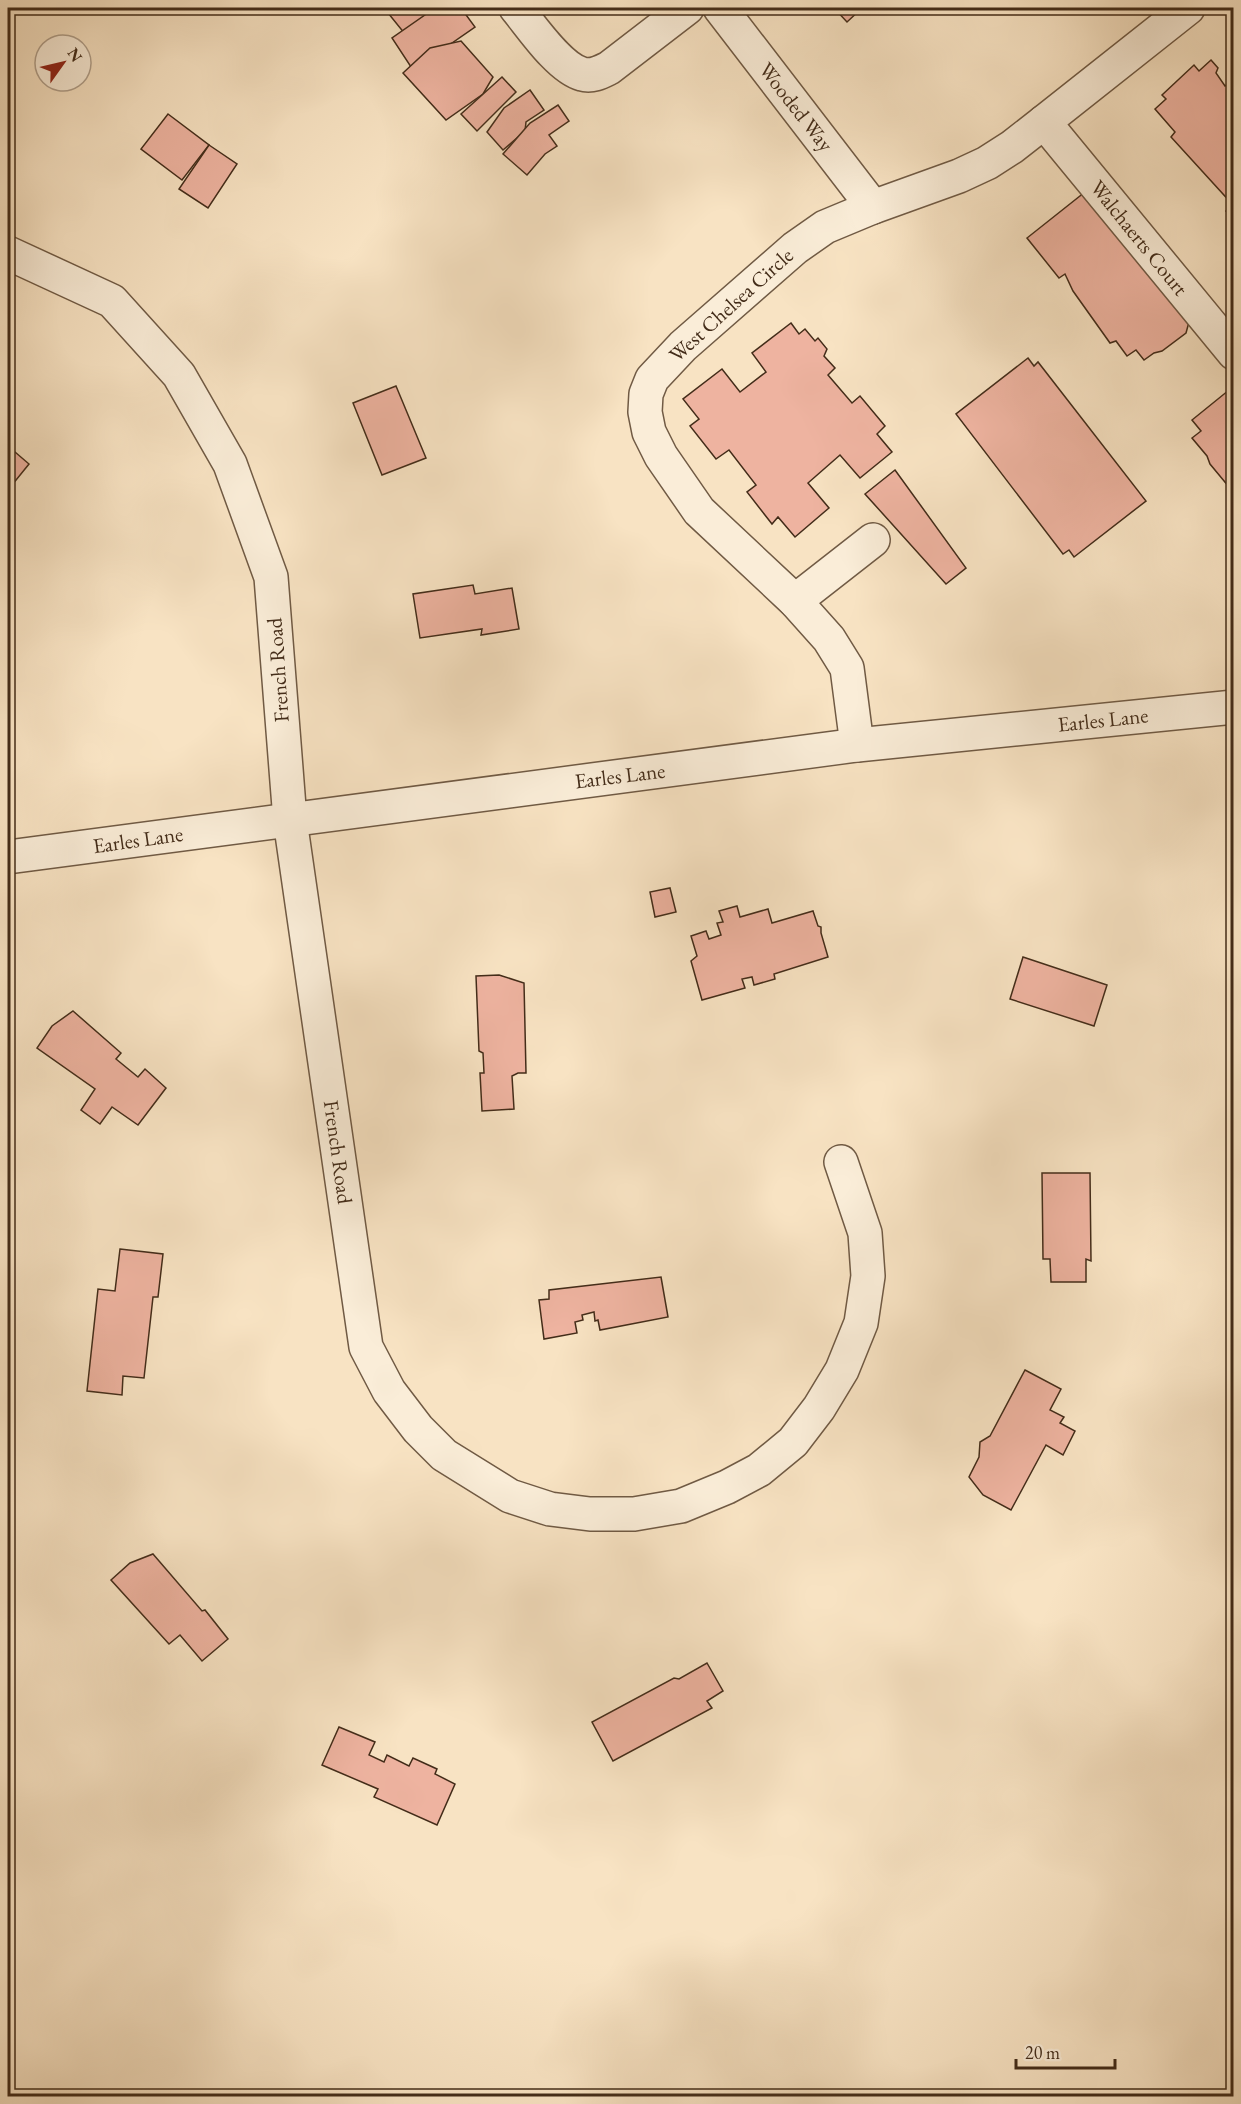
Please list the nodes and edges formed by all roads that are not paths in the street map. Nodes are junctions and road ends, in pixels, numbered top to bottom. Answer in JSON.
{"nodes":[{"id":1,"x":516,"y":8,"type":"edge"},
{"id":2,"x":687,"y":8,"type":"edge"},
{"id":3,"x":720,"y":8,"type":"edge"},
{"id":4,"x":1188,"y":8,"type":"edge"},
{"id":5,"x":1044,"y":122,"type":"junction"},
{"id":6,"x":873,"y":207,"type":"junction"},
{"id":7,"x":8,"y":253,"type":"edge"},
{"id":8,"x":1233,"y":353,"type":"edge"},
{"id":9,"x":873,"y":540,"type":"dead end"},
{"id":10,"x":795,"y":601,"type":"junction"},
{"id":11,"x":1233,"y":707,"type":"edge"},
{"id":12,"x":857,"y":745,"type":"junction"},
{"id":13,"x":290,"y":820,"type":"junction"},
{"id":14,"x":8,"y":857,"type":"edge"},
{"id":15,"x":841,"y":1162,"type":"dead end"}],
"edges":[{"from":1,"to":2,"type":"street"},
{"from":3,"to":6,"type":"street","name":"Wooded Way"},
{"from":4,"to":5,"type":"street","name":"West Chelsea Circle"},
{"from":5,"to":6,"type":"street","name":"West Chelsea Circle"},
{"from":5,"to":8,"type":"street","name":"Walchaerts Court"},
{"from":6,"to":10,"type":"street","name":"West Chelsea Circle"},
{"from":7,"to":13,"type":"street","name":"French Road"},
{"from":9,"to":10,"type":"street"},
{"from":10,"to":12,"type":"street","name":"West Chelsea Circle"},
{"from":11,"to":12,"type":"street","name":"Earles Lane"},
{"from":12,"to":13,"type":"street","name":"Earles Lane"},
{"from":13,"to":14,"type":"street","name":"Earles Lane"},
{"from":13,"to":15,"type":"street","name":"French Road"}]}
